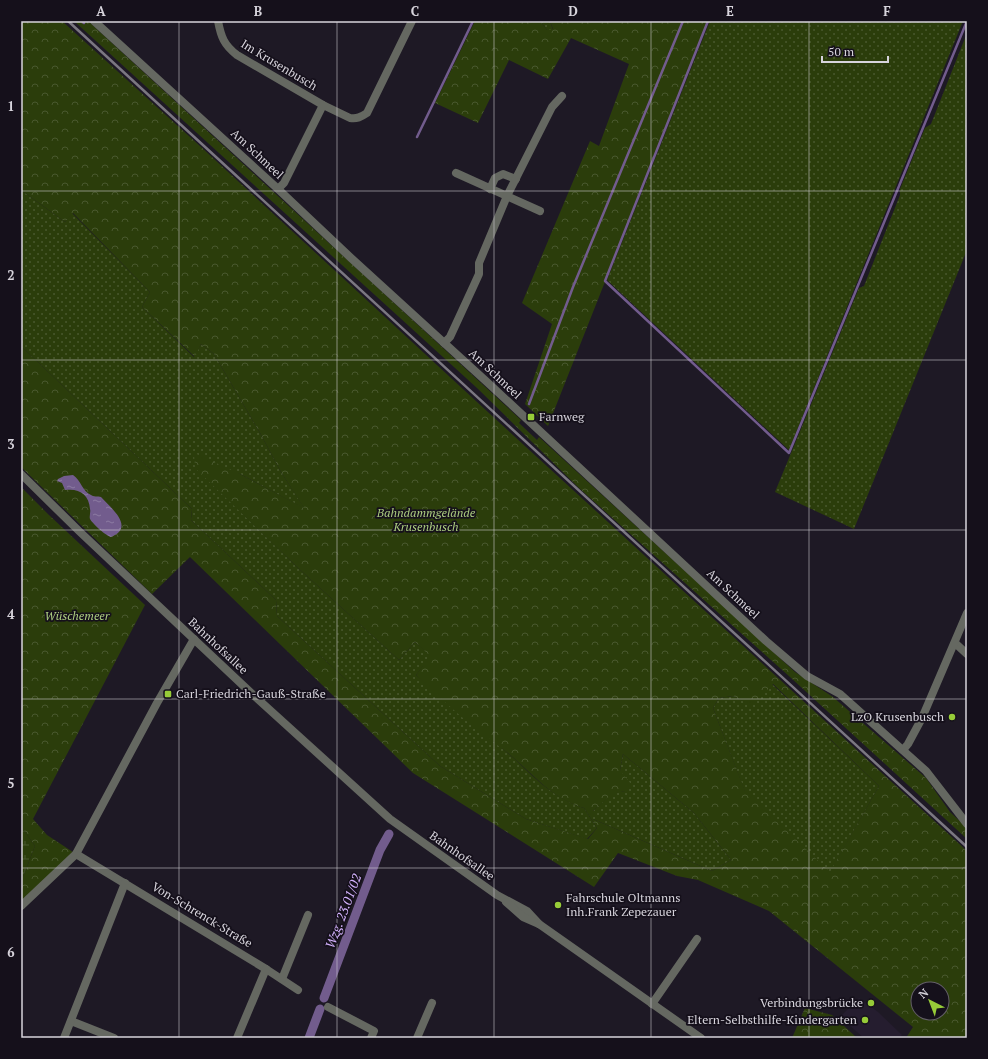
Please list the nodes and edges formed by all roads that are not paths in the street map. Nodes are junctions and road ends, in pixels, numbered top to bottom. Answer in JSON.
{"nodes":[{"id":1,"x":94,"y":21,"type":"edge"},
{"id":2,"x":218,"y":21,"type":"edge"},
{"id":3,"x":412,"y":21,"type":"edge"},
{"id":4,"x":562,"y":96,"type":"dead end"},
{"id":5,"x":323,"y":105,"type":"junction"},
{"id":6,"x":456,"y":173,"type":"dead end"},
{"id":7,"x":516,"y":179,"type":"junction"},
{"id":8,"x":278,"y":189,"type":"junction"},
{"id":9,"x":490,"y":189,"type":"junction"},
{"id":10,"x":507,"y":196,"type":"junction"},
{"id":11,"x":540,"y":211,"type":"dead end"},
{"id":12,"x":444,"y":343,"type":"junction"},
{"id":13,"x":21,"y":474,"type":"edge"},
{"id":14,"x":967,"y":613,"type":"edge"},
{"id":15,"x":194,"y":639,"type":"junction"},
{"id":16,"x":955,"y":643,"type":"junction"},
{"id":17,"x":967,"y":654,"type":"edge"},
{"id":18,"x":903,"y":750,"type":"junction"},
{"id":19,"x":967,"y":824,"type":"edge"},
{"id":20,"x":76,"y":854,"type":"junction"},
{"id":21,"x":125,"y":883,"type":"junction"},
{"id":22,"x":21,"y":906,"type":"edge"},
{"id":23,"x":308,"y":915,"type":"dead end"},
{"id":24,"x":697,"y":939,"type":"dead end"},
{"id":25,"x":266,"y":969,"type":"junction"},
{"id":26,"x":282,"y":979,"type":"junction"},
{"id":27,"x":298,"y":990,"type":"dead end"},
{"id":28,"x":432,"y":1003,"type":"dead end"},
{"id":29,"x":652,"y":1004,"type":"junction"},
{"id":30,"x":328,"y":1007,"type":"dead end"},
{"id":31,"x":71,"y":1020,"type":"junction"},
{"id":32,"x":64,"y":1038,"type":"edge"},
{"id":33,"x":114,"y":1038,"type":"edge"},
{"id":34,"x":237,"y":1038,"type":"edge"},
{"id":35,"x":372,"y":1038,"type":"edge"},
{"id":36,"x":417,"y":1038,"type":"edge"},
{"id":37,"x":701,"y":1038,"type":"edge"}],
"edges":[{"from":1,"to":8,"type":"street","name":"Am Schmeel"},
{"from":2,"to":5,"type":"street","name":"Im Krusenbusch"},
{"from":3,"to":5,"type":"street","name":"Im Krusenbusch"},
{"from":4,"to":7,"type":"street"},
{"from":5,"to":8,"type":"street","name":"Im Krusenbusch"},
{"from":6,"to":9,"type":"street"},
{"from":7,"to":9,"type":"street"},
{"from":7,"to":10,"type":"street"},
{"from":8,"to":12,"type":"street","name":"Am Schmeel"},
{"from":9,"to":10,"type":"street"},
{"from":10,"to":11,"type":"street"},
{"from":10,"to":12,"type":"street"},
{"from":12,"to":18,"type":"street","name":"Am Schmeel"},
{"from":13,"to":15,"type":"street","name":"Bahnhofsallee"},
{"from":14,"to":16,"type":"street"},
{"from":15,"to":20,"type":"street"},
{"from":15,"to":29,"type":"street","name":"Bahnhofsallee"},
{"from":16,"to":17,"type":"street"},
{"from":16,"to":18,"type":"street"},
{"from":18,"to":19,"type":"street","name":"Am Schmeel"},
{"from":20,"to":21,"type":"street","name":"Von-Schrenck-Straße"},
{"from":20,"to":22,"type":"street"},
{"from":21,"to":25,"type":"street","name":"Von-Schrenck-Straße"},
{"from":21,"to":31,"type":"street"},
{"from":23,"to":26,"type":"street"},
{"from":24,"to":29,"type":"street"},
{"from":25,"to":26,"type":"street","name":"Von-Schrenck-Straße"},
{"from":25,"to":34,"type":"street"},
{"from":26,"to":27,"type":"street","name":"Von-Schrenck-Straße"},
{"from":28,"to":36,"type":"street"},
{"from":29,"to":37,"type":"street","name":"Bahnhofsallee"},
{"from":30,"to":35,"type":"street"},
{"from":31,"to":32,"type":"street"},
{"from":31,"to":33,"type":"street"}]}
